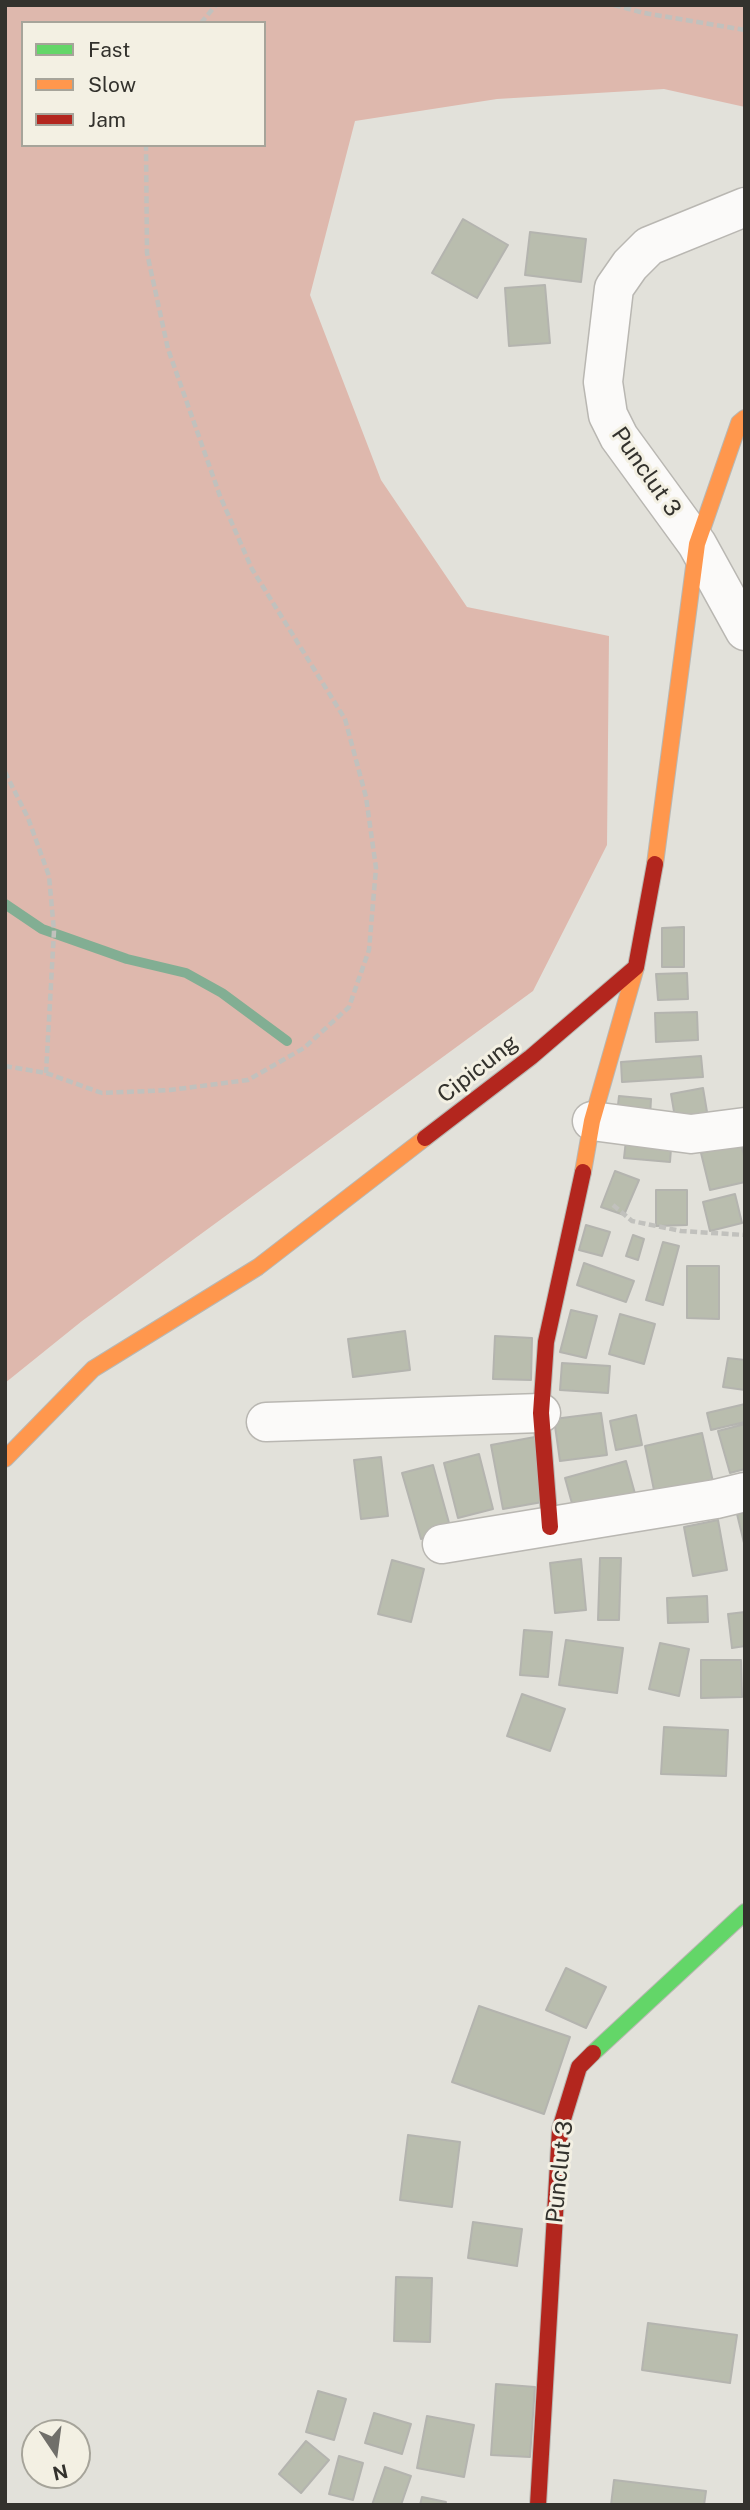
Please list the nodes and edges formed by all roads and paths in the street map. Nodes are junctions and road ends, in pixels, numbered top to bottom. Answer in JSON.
{"nodes":[{"id":1,"x":216,"y":5,"type":"edge"},
{"id":2,"x":614,"y":5,"type":"edge"},
{"id":3,"x":203,"y":21,"type":"edge"},
{"id":4,"x":745,"y":30,"type":"edge"},
{"id":5,"x":146,"y":147,"type":"edge"},
{"id":6,"x":745,"y":207,"type":"edge"},
{"id":7,"x":745,"y":418,"type":"edge"},
{"id":8,"x":697,"y":544,"type":"junction"},
{"id":9,"x":745,"y":631,"type":"edge"},
{"id":10,"x":5,"y":772,"type":"edge"},
{"id":11,"x":636,"y":967,"type":"junction"},
{"id":12,"x":5,"y":1066,"type":"edge"},
{"id":13,"x":46,"y":1073,"type":"junction"},
{"id":14,"x":592,"y":1121,"type":"junction"},
{"id":15,"x":745,"y":1126,"type":"edge"},
{"id":16,"x":632,"y":1221,"type":"dead end"},
{"id":17,"x":745,"y":1235,"type":"edge"},
{"id":18,"x":541,"y":1413,"type":"junction"},
{"id":19,"x":266,"y":1422,"type":"dead end"},
{"id":20,"x":5,"y":1459,"type":"edge"},
{"id":21,"x":745,"y":1492,"type":"edge"},
{"id":22,"x":550,"y":1527,"type":"junction"},
{"id":23,"x":442,"y":1544,"type":"dead end"},
{"id":24,"x":745,"y":1912,"type":"edge"},
{"id":25,"x":538,"y":2505,"type":"edge"}],
"edges":[{"from":1,"to":3,"type":"path"},
{"from":2,"to":4,"type":"path"},
{"from":5,"to":13,"type":"path"},
{"from":6,"to":8,"type":"street","name":"Punclut 3"},
{"from":7,"to":8,"type":"street"},
{"from":8,"to":9,"type":"street","name":"Punclut 3"},
{"from":8,"to":11,"type":"street"},
{"from":10,"to":13,"type":"path"},
{"from":11,"to":14,"type":"street"},
{"from":11,"to":20,"type":"street","name":"Cipicung"},
{"from":12,"to":13,"type":"path"},
{"from":14,"to":15,"type":"street"},
{"from":14,"to":18,"type":"street"},
{"from":16,"to":17,"type":"path"},
{"from":18,"to":19,"type":"street"},
{"from":18,"to":22,"type":"street"},
{"from":21,"to":22,"type":"street"},
{"from":22,"to":23,"type":"street"},
{"from":24,"to":25,"type":"street","name":"Punclut 3"}]}
